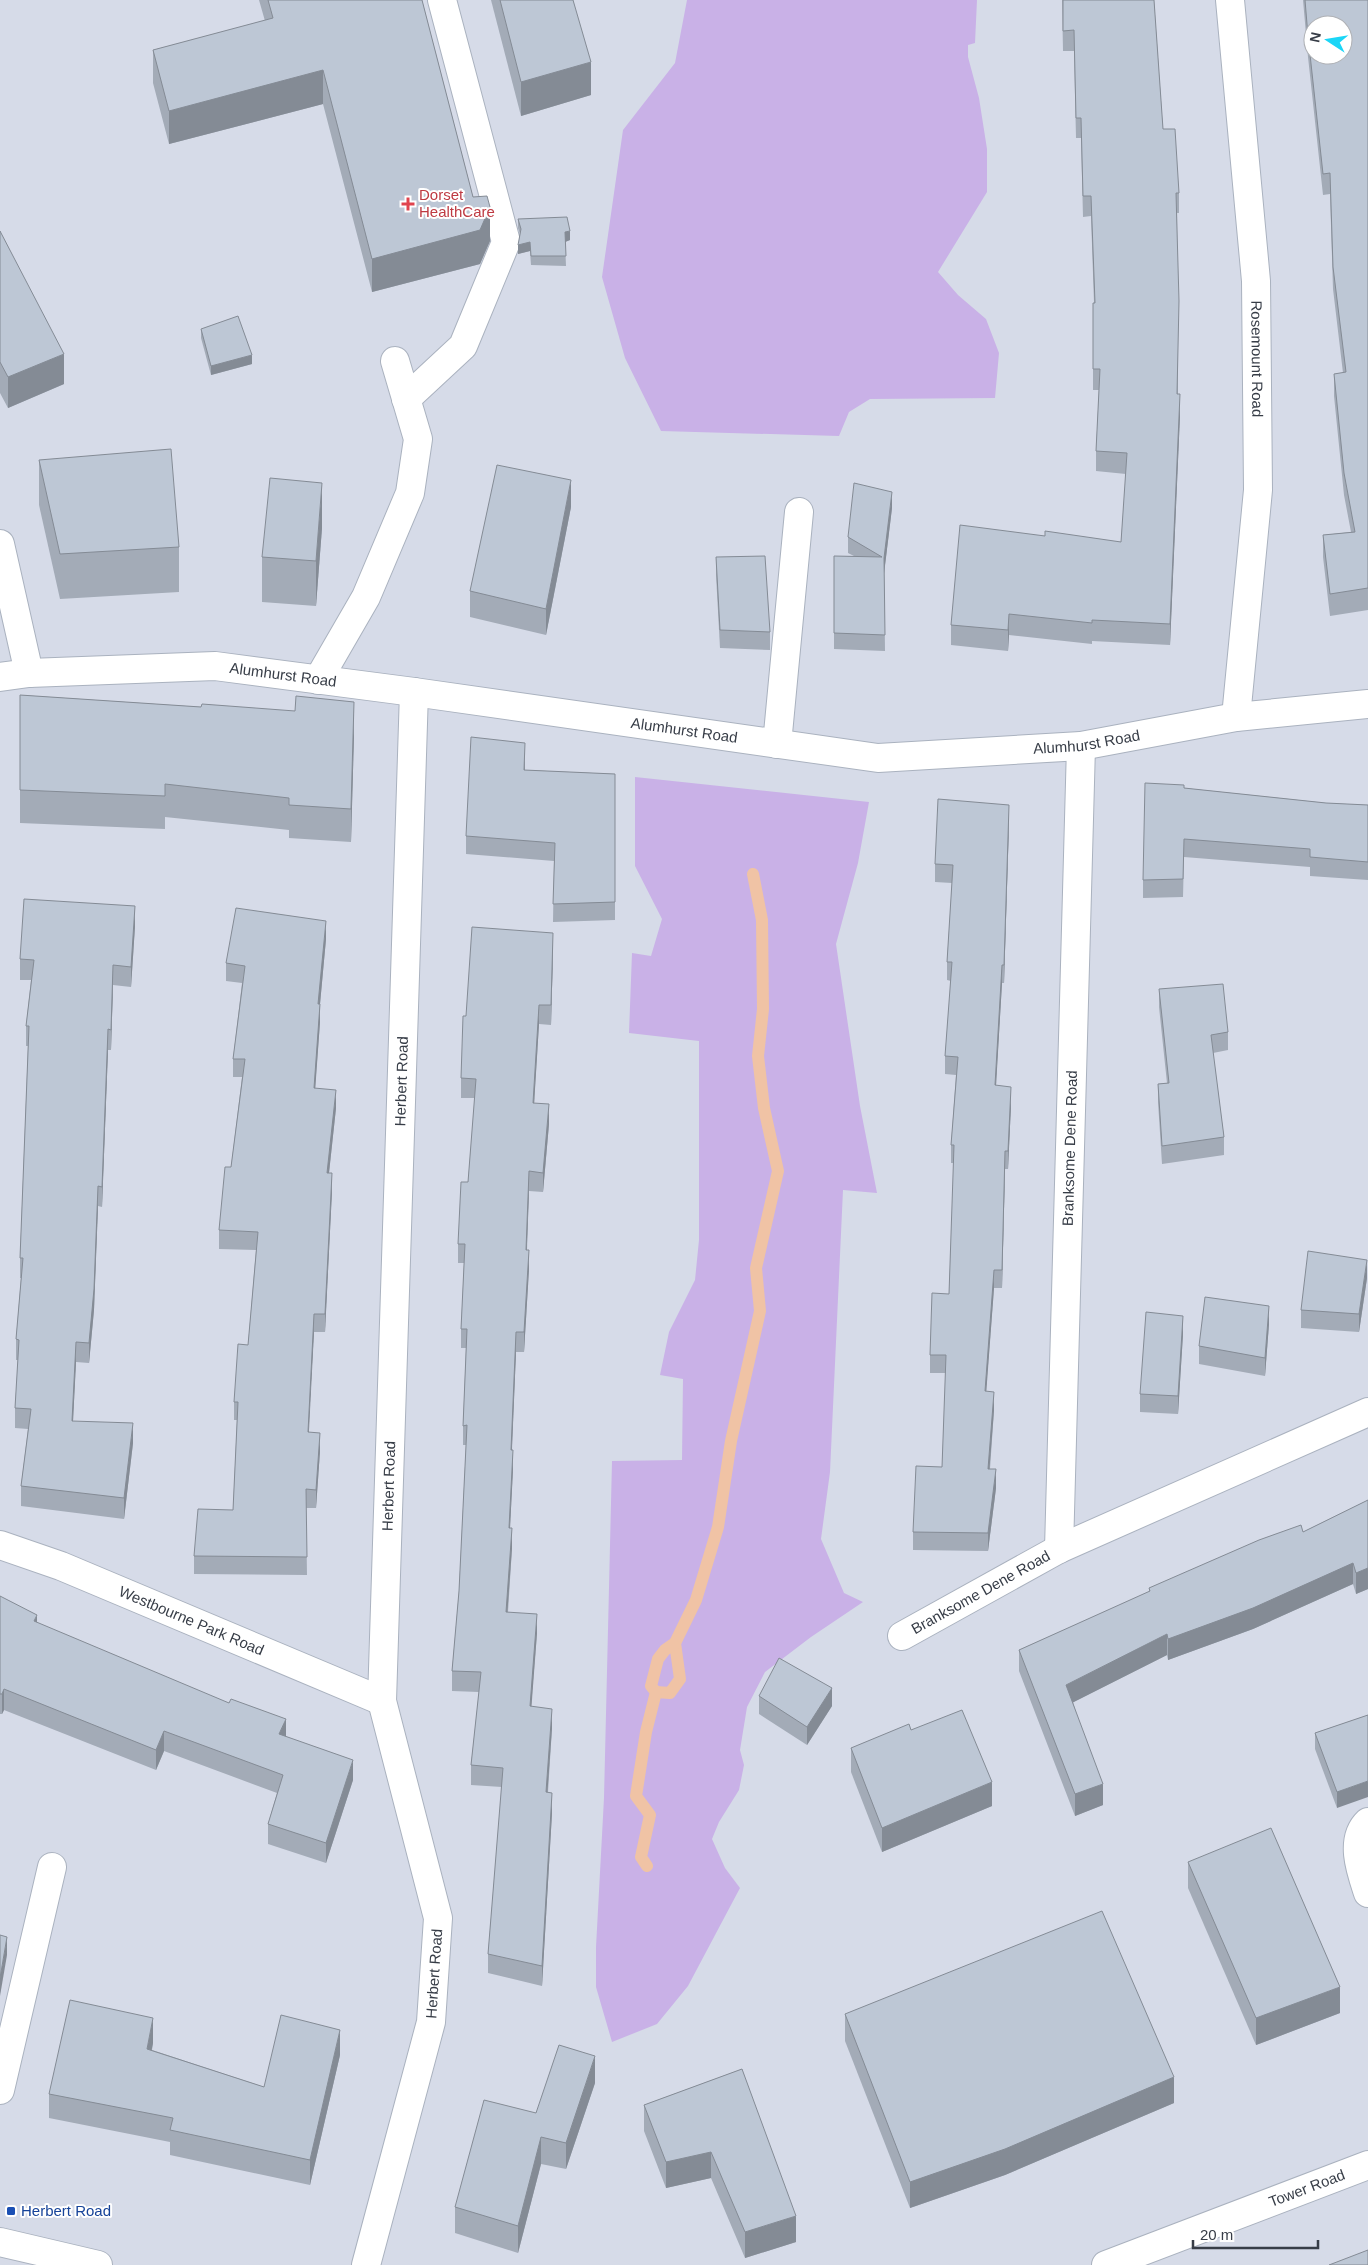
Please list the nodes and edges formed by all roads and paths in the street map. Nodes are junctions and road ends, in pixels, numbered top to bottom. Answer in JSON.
{"nodes":[{"id":1,"x":442,"y":0,"type":"edge"},
{"id":2,"x":1230,"y":0,"type":"edge"},
{"id":3,"x":395,"y":361,"type":"dead end"},
{"id":4,"x":406,"y":399,"type":"junction"},
{"id":5,"x":799,"y":512,"type":"dead end"},
{"id":6,"x":0,"y":544,"type":"edge"},
{"id":7,"x":29,"y":672,"type":"junction"},
{"id":8,"x":0,"y":677,"type":"edge"},
{"id":9,"x":318,"y":680,"type":"junction"},
{"id":10,"x":414,"y":692,"type":"junction"},
{"id":11,"x":1368,"y":704,"type":"edge"},
{"id":12,"x":1236,"y":717,"type":"junction"},
{"id":13,"x":777,"y":744,"type":"junction"},
{"id":14,"x":1081,"y":746,"type":"junction"},
{"id":15,"x":1368,"y":1412,"type":"edge"},
{"id":16,"x":0,"y":1545,"type":"edge"},
{"id":17,"x":1059,"y":1549,"type":"junction"},
{"id":18,"x":902,"y":1636,"type":"dead end"},
{"id":19,"x":382,"y":1700,"type":"junction"},
{"id":20,"x":1368,"y":1822,"type":"edge"},
{"id":21,"x":52,"y":1867,"type":"dead end"},
{"id":22,"x":1368,"y":1893,"type":"edge"},
{"id":23,"x":0,"y":2090,"type":"edge"},
{"id":24,"x":1368,"y":2165,"type":"edge"},
{"id":25,"x":0,"y":2242,"type":"edge"},
{"id":26,"x":98,"y":2265,"type":"edge"},
{"id":27,"x":366,"y":2265,"type":"edge"},
{"id":28,"x":1106,"y":2265,"type":"edge"}],
"edges":[{"from":1,"to":4,"type":"street"},
{"from":2,"to":12,"type":"street","name":"Rosemount Road"},
{"from":3,"to":4,"type":"street"},
{"from":4,"to":9,"type":"street"},
{"from":5,"to":13,"type":"street"},
{"from":6,"to":7,"type":"street"},
{"from":7,"to":8,"type":"street","name":"Alumhurst Road"},
{"from":7,"to":9,"type":"street","name":"Alumhurst Road"},
{"from":9,"to":10,"type":"street","name":"Alumhurst Road"},
{"from":10,"to":13,"type":"street","name":"Alumhurst Road"},
{"from":10,"to":19,"type":"street","name":"Herbert Road"},
{"from":11,"to":12,"type":"street","name":"Alumhurst Road"},
{"from":12,"to":14,"type":"street","name":"Alumhurst Road"},
{"from":13,"to":14,"type":"street","name":"Alumhurst Road"},
{"from":14,"to":17,"type":"street","name":"Branksome Dene Road"},
{"from":15,"to":17,"type":"street","name":"Branksome Dene Road"},
{"from":16,"to":19,"type":"street","name":"Westbourne Park Road"},
{"from":17,"to":18,"type":"street","name":"Branksome Dene Road"},
{"from":19,"to":27,"type":"street","name":"Herbert Road"},
{"from":20,"to":22,"type":"street"},
{"from":21,"to":23,"type":"street"},
{"from":24,"to":28,"type":"street","name":"Tower Road"},
{"from":25,"to":26,"type":"street"}]}
